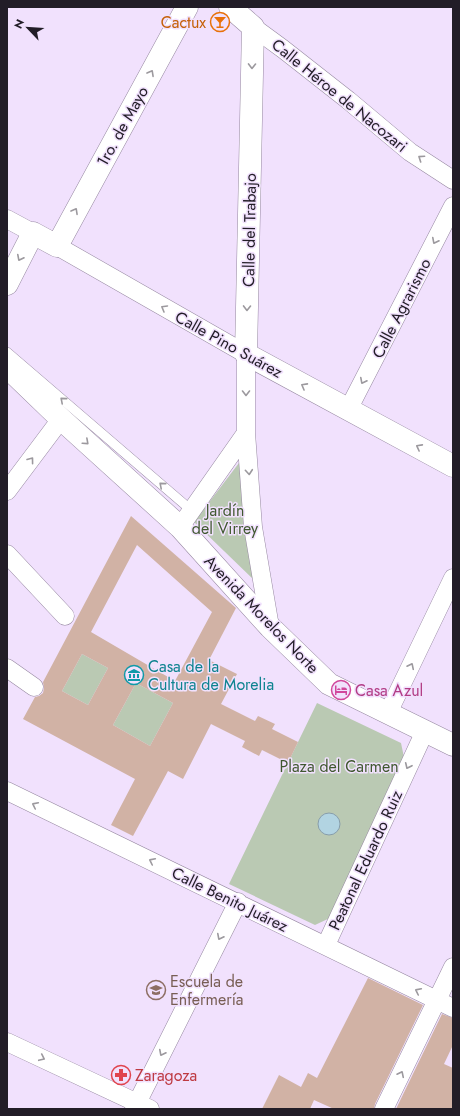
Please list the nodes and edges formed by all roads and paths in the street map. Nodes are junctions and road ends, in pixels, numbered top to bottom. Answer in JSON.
{"nodes":[{"id":1,"x":187,"y":7,"type":"edge"},
{"id":2,"x":230,"y":7,"type":"edge"},
{"id":3,"x":253,"y":27,"type":"junction"},
{"id":4,"x":453,"y":180,"type":"edge"},
{"id":5,"x":453,"y":206,"type":"edge"},
{"id":6,"x":7,"y":219,"type":"edge"},
{"id":7,"x":33,"y":233,"type":"junction"},
{"id":8,"x":57,"y":246,"type":"junction"},
{"id":9,"x":7,"y":284,"type":"edge"},
{"id":10,"x":7,"y":352,"type":"edge"},
{"id":11,"x":246,"y":354,"type":"junction"},
{"id":12,"x":7,"y":368,"type":"edge"},
{"id":13,"x":348,"y":410,"type":"junction"},
{"id":14,"x":61,"y":419,"type":"junction"},
{"id":15,"x":246,"y":433,"type":"junction"},
{"id":16,"x":453,"y":466,"type":"edge"},
{"id":17,"x":7,"y":491,"type":"edge"},
{"id":18,"x":185,"y":519,"type":"junction"},
{"id":19,"x":7,"y":554,"type":"edge"},
{"id":20,"x":453,"y":578,"type":"edge"},
{"id":21,"x":65,"y":616,"type":"dead end"},
{"id":22,"x":270,"y":627,"type":"junction"},
{"id":23,"x":7,"y":668,"type":"edge"},
{"id":24,"x":34,"y":687,"type":"dead end"},
{"id":25,"x":388,"y":713,"type":"junction"},
{"id":26,"x":425,"y":731,"type":"junction"},
{"id":27,"x":453,"y":745,"type":"edge"},
{"id":28,"x":7,"y":791,"type":"edge"},
{"id":29,"x":238,"y":902,"type":"junction"},
{"id":30,"x":326,"y":946,"type":"junction"},
{"id":31,"x":453,"y":967,"type":"edge"},
{"id":32,"x":437,"y":1000,"type":"junction"},
{"id":33,"x":453,"y":1008,"type":"edge"},
{"id":34,"x":7,"y":1042,"type":"edge"},
{"id":35,"x":140,"y":1107,"type":"edge"},
{"id":36,"x":384,"y":1109,"type":"edge"}],
"edges":[{"from":8,"to":1,"type":"street","name":"1ro. de Mayo","one_way":true},
{"from":2,"to":3,"type":"street","name":"Calle Héroe de Nacozari"},
{"from":4,"to":3,"type":"street","name":"Calle Héroe de Nacozari","one_way":true},
{"from":3,"to":11,"type":"street","name":"Calle del Trabajo","one_way":true},
{"from":5,"to":13,"type":"street","name":"Calle Agrarismo","one_way":true},
{"from":6,"to":7,"type":"street","name":"Calle Pino Suárez"},
{"from":7,"to":8,"type":"street","name":"Calle Pino Suárez"},
{"from":7,"to":9,"type":"street","one_way":true},
{"from":11,"to":8,"type":"street","name":"Calle Pino Suárez","one_way":true},
{"from":18,"to":10,"type":"lane","one_way":true},
{"from":13,"to":11,"type":"street","name":"Calle Pino Suárez","one_way":true},
{"from":11,"to":15,"type":"street","name":"Calle del Trabajo","one_way":true},
{"from":12,"to":14,"type":"street","name":"Avenida Morelos Norte"},
{"from":16,"to":13,"type":"street","name":"Calle Pino Suárez","one_way":true},
{"from":17,"to":14,"type":"street","one_way":true},
{"from":14,"to":18,"type":"street","name":"Avenida Morelos Norte","one_way":true},
{"from":15,"to":18,"type":"street"},
{"from":15,"to":22,"type":"street","name":"Calle del Trabajo","one_way":true},
{"from":18,"to":22,"type":"street","name":"Avenida Morelos Norte"},
{"from":19,"to":21,"type":"street"},
{"from":25,"to":20,"type":"street","one_way":true},
{"from":22,"to":25,"type":"street","name":"Avenida Morelos Norte"},
{"from":23,"to":24,"type":"street"},
{"from":25,"to":26,"type":"street","name":"Avenida Morelos Norte"},
{"from":26,"to":27,"type":"street","name":"Avenida Morelos Norte"},
{"from":26,"to":30,"type":"street","name":"Peatonal Eduardo Ruiz","one_way":true},
{"from":29,"to":28,"type":"street","name":"Calle Benito Juárez","one_way":true},
{"from":29,"to":30,"type":"street","name":"Calle Benito Juárez"},
{"from":29,"to":35,"type":"street","one_way":true},
{"from":32,"to":30,"type":"street","name":"Calle Benito Juárez","one_way":true},
{"from":31,"to":32,"type":"street"},
{"from":32,"to":33,"type":"street","name":"Calle Benito Juárez"},
{"from":36,"to":32,"type":"street","one_way":true},
{"from":34,"to":35,"type":"street","one_way":true}]}
